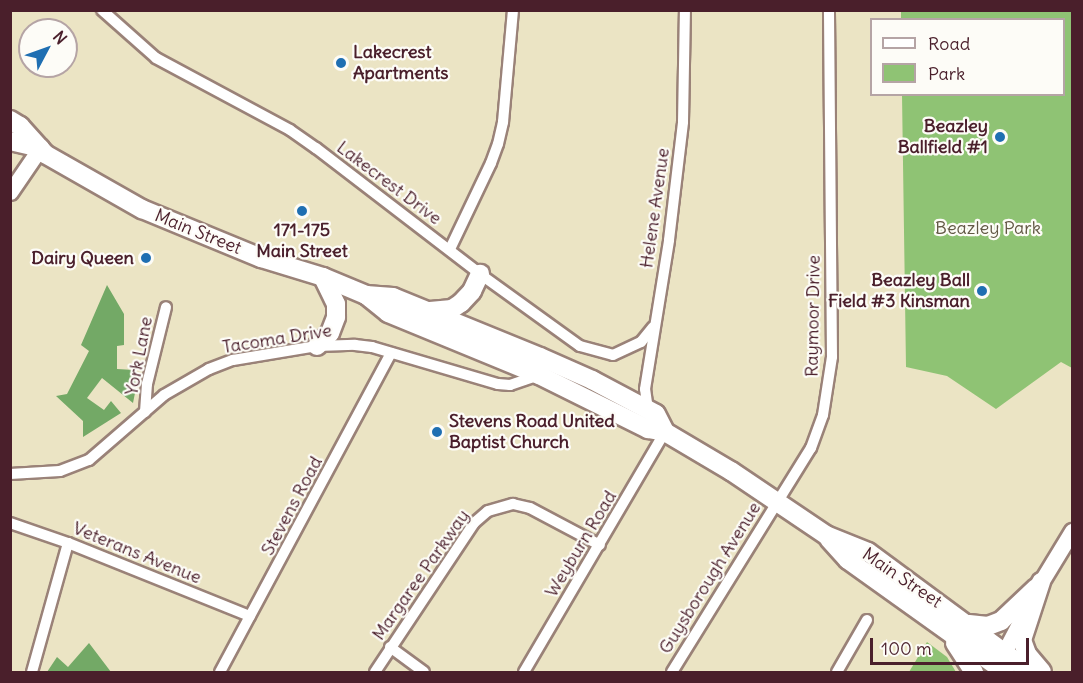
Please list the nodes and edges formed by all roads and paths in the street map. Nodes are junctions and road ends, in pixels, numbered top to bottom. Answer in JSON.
{"nodes":[{"id":1,"x":102,"y":10,"type":"edge"},
{"id":2,"x":513,"y":10,"type":"edge"},
{"id":3,"x":685,"y":10,"type":"edge"},
{"id":4,"x":829,"y":10,"type":"edge"},
{"id":5,"x":10,"y":120,"type":"edge"},
{"id":6,"x":10,"y":141,"type":"edge"},
{"id":7,"x":40,"y":148,"type":"junction"},
{"id":8,"x":10,"y":192,"type":"edge"},
{"id":9,"x":450,"y":249,"type":"junction"},
{"id":10,"x":480,"y":274,"type":"junction"},
{"id":11,"x":323,"y":277,"type":"junction"},
{"id":12,"x":366,"y":295,"type":"junction"},
{"id":13,"x":166,"y":307,"type":"dead end"},
{"id":14,"x":430,"y":311,"type":"junction"},
{"id":15,"x":653,"y":327,"type":"junction"},
{"id":16,"x":317,"y":346,"type":"junction"},
{"id":17,"x":392,"y":353,"type":"junction"},
{"id":18,"x":539,"y":375,"type":"junction"},
{"id":19,"x":648,"y":410,"type":"junction"},
{"id":20,"x":145,"y":412,"type":"junction"},
{"id":21,"x":665,"y":432,"type":"junction"},
{"id":22,"x":10,"y":474,"type":"edge"},
{"id":23,"x":777,"y":501,"type":"junction"},
{"id":24,"x":10,"y":523,"type":"edge"},
{"id":25,"x":1072,"y":531,"type":"edge"},
{"id":26,"x":826,"y":535,"type":"junction"},
{"id":27,"x":68,"y":543,"type":"junction"},
{"id":28,"x":600,"y":545,"type":"junction"},
{"id":29,"x":1041,"y":582,"type":"junction"},
{"id":30,"x":250,"y":616,"type":"junction"},
{"id":31,"x":867,"y":620,"type":"dead end"},
{"id":32,"x":969,"y":624,"type":"junction"},
{"id":33,"x":949,"y":634,"type":"junction"},
{"id":34,"x":390,"y":647,"type":"junction"},
{"id":35,"x":1000,"y":666,"type":"edge"},
{"id":36,"x":32,"y":672,"type":"edge"},
{"id":37,"x":220,"y":672,"type":"edge"},
{"id":38,"x":375,"y":672,"type":"edge"},
{"id":39,"x":424,"y":672,"type":"edge"},
{"id":40,"x":524,"y":672,"type":"edge"},
{"id":41,"x":672,"y":672,"type":"edge"},
{"id":42,"x":837,"y":672,"type":"edge"},
{"id":43,"x":974,"y":672,"type":"edge"},
{"id":44,"x":1031,"y":672,"type":"edge"},
{"id":45,"x":1042,"y":672,"type":"edge"}],
"edges":[{"from":1,"to":9,"type":"street","name":"Lakecrest Drive"},
{"from":2,"to":9,"type":"street"},
{"from":3,"to":15,"type":"street","name":"Helene Avenue"},
{"from":4,"to":23,"type":"street","name":"Raymoor Drive"},
{"from":5,"to":7,"type":"main road","name":"Main Street"},
{"from":6,"to":7,"type":"main road","name":"Main Street"},
{"from":7,"to":8,"type":"street"},
{"from":7,"to":11,"type":"main road","name":"Main Street"},
{"from":9,"to":10,"type":"street","name":"Lakecrest Drive"},
{"from":10,"to":14,"type":"main road"},
{"from":10,"to":15,"type":"street","name":"Lakecrest Drive"},
{"from":11,"to":12,"type":"main road","name":"Main Street"},
{"from":11,"to":16,"type":"main road"},
{"from":12,"to":14,"type":"main road","name":"Main Street"},
{"from":12,"to":18,"type":"main road","name":"Main Street"},
{"from":13,"to":20,"type":"street","name":"York Lane"},
{"from":14,"to":19,"type":"main road","name":"Main Street"},
{"from":15,"to":19,"type":"street","name":"Helene Avenue"},
{"from":16,"to":17,"type":"street","name":"Tacoma Drive"},
{"from":16,"to":20,"type":"street","name":"Tacoma Drive"},
{"from":17,"to":18,"type":"street","name":"Tacoma Drive"},
{"from":17,"to":30,"type":"street","name":"Stevens Road"},
{"from":18,"to":21,"type":"main road","name":"Main Street"},
{"from":19,"to":21,"type":"main road","name":"Main Street"},
{"from":20,"to":22,"type":"street","name":"Tacoma Drive"},
{"from":21,"to":23,"type":"main road","name":"Main Street"},
{"from":21,"to":28,"type":"street","name":"Weyburn Road"},
{"from":23,"to":26,"type":"main road","name":"Main Street"},
{"from":23,"to":41,"type":"street","name":"Guysborough Avenue"},
{"from":24,"to":27,"type":"street","name":"Veterans Avenue"},
{"from":25,"to":29,"type":"street"},
{"from":26,"to":32,"type":"main road","name":"Main Street"},
{"from":26,"to":33,"type":"main road","name":"Main Street"},
{"from":27,"to":30,"type":"street","name":"Veterans Avenue"},
{"from":27,"to":36,"type":"street"},
{"from":28,"to":34,"type":"street","name":"Margaree Parkway"},
{"from":28,"to":40,"type":"street","name":"Weyburn Road"},
{"from":29,"to":32,"type":"main road"},
{"from":29,"to":35,"type":"street"},
{"from":29,"to":45,"type":"main road"},
{"from":30,"to":37,"type":"street","name":"Stevens Road"},
{"from":31,"to":42,"type":"street"},
{"from":32,"to":35,"type":"main road","name":"Main Street"},
{"from":33,"to":35,"type":"main road","name":"Main Street"},
{"from":33,"to":43,"type":"main road"},
{"from":34,"to":38,"type":"street","name":"Margaree Parkway"},
{"from":34,"to":39,"type":"street"},
{"from":35,"to":44,"type":"main road","name":"Main Street"}]}
